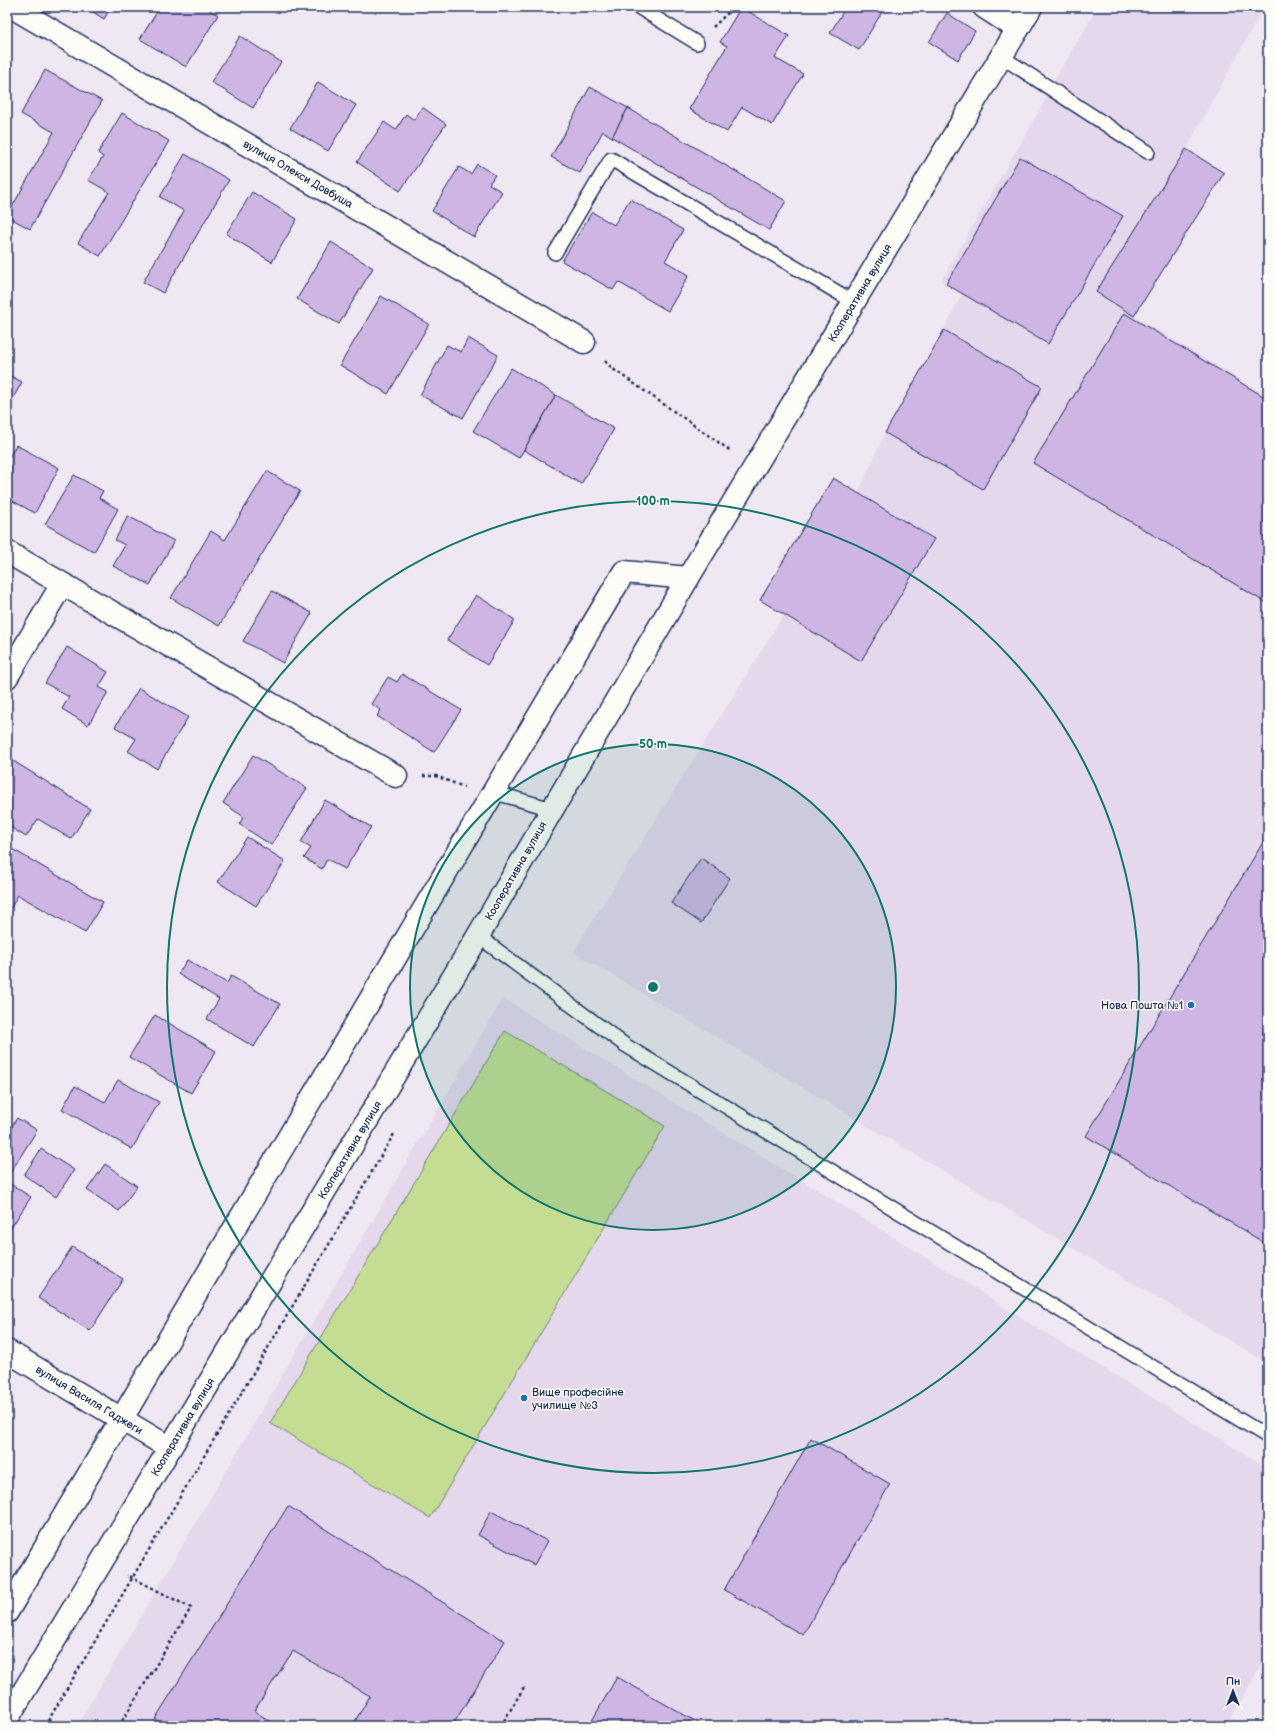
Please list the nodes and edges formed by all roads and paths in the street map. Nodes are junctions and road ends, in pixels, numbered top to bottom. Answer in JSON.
{"nodes":[{"id":1,"x":12,"y":7,"type":"edge"},
{"id":2,"x":638,"y":7,"type":"edge"},
{"id":3,"x":734,"y":7,"type":"edge"},
{"id":4,"x":984,"y":7,"type":"edge"},
{"id":5,"x":1031,"y":7,"type":"edge"},
{"id":6,"x":1018,"y":29,"type":"junction"},
{"id":7,"x":697,"y":43,"type":"joint"},
{"id":8,"x":1002,"y":57,"type":"junction"},
{"id":9,"x":1148,"y":152,"type":"dead end"},
{"id":10,"x":555,"y":253,"type":"dead end"},
{"id":11,"x":854,"y":302,"type":"junction"},
{"id":12,"x":584,"y":342,"type":"joint"},
{"id":13,"x":755,"y":468,"type":"junction"},
{"id":14,"x":7,"y":552,"type":"edge"},
{"id":15,"x":688,"y":578,"type":"junction"},
{"id":16,"x":62,"y":584,"type":"junction"},
{"id":17,"x":7,"y":677,"type":"edge"},
{"id":18,"x":396,"y":776,"type":"joint"},
{"id":19,"x":490,"y":797,"type":"junction"},
{"id":20,"x":552,"y":809,"type":"junction"},
{"id":21,"x":478,"y":936,"type":"junction"},
{"id":22,"x":7,"y":1351,"type":"edge"},
{"id":23,"x":120,"y":1420,"type":"junction"},
{"id":24,"x":1268,"y":1437,"type":"edge"},
{"id":25,"x":170,"y":1448,"type":"junction"},
{"id":26,"x":102,"y":1561,"type":"junction"},
{"id":27,"x":7,"y":1612,"type":"edge"},
{"id":28,"x":524,"y":1686,"type":"dead end"},
{"id":29,"x":7,"y":1719,"type":"edge"},
{"id":30,"x":119,"y":1726,"type":"edge"},
{"id":31,"x":500,"y":1726,"type":"edge"}],
"edges":[{"from":1,"to":12,"type":"street","name":"вулиця Олекси Довбуша"},
{"from":2,"to":7,"type":"lane"},
{"from":3,"to":7,"type":"path"},
{"from":4,"to":6,"type":"street"},
{"from":5,"to":6,"type":"street","name":"Кооперативна вулиця"},
{"from":6,"to":8,"type":"street","name":"Кооперативна вулиця"},
{"from":8,"to":9,"type":"lane"},
{"from":8,"to":11,"type":"street","name":"Кооперативна вулиця"},
{"from":10,"to":11,"type":"lane"},
{"from":11,"to":13,"type":"street","name":"Кооперативна вулиця"},
{"from":12,"to":13,"type":"path"},
{"from":13,"to":15,"type":"street","name":"Кооперативна вулиця"},
{"from":14,"to":16,"type":"street"},
{"from":15,"to":19,"type":"street"},
{"from":15,"to":20,"type":"street","name":"Кооперативна вулиця"},
{"from":16,"to":17,"type":"street"},
{"from":16,"to":18,"type":"street"},
{"from":18,"to":19,"type":"path"},
{"from":19,"to":20,"type":"lane"},
{"from":19,"to":23,"type":"street"},
{"from":20,"to":21,"type":"street","name":"Кооперативна вулиця"},
{"from":21,"to":24,"type":"lane"},
{"from":21,"to":25,"type":"street","name":"Кооперативна вулиця"},
{"from":22,"to":23,"type":"street","name":"вулиця Василя Гаджеги"},
{"from":23,"to":25,"type":"street","name":"вулиця Василя Гаджеги"},
{"from":23,"to":27,"type":"street"},
{"from":25,"to":26,"type":"street","name":"Кооперативна вулиця"},
{"from":26,"to":29,"type":"street","name":"Кооперативна вулиця"},
{"from":26,"to":30,"type":"path"},
{"from":28,"to":31,"type":"path"}]}
